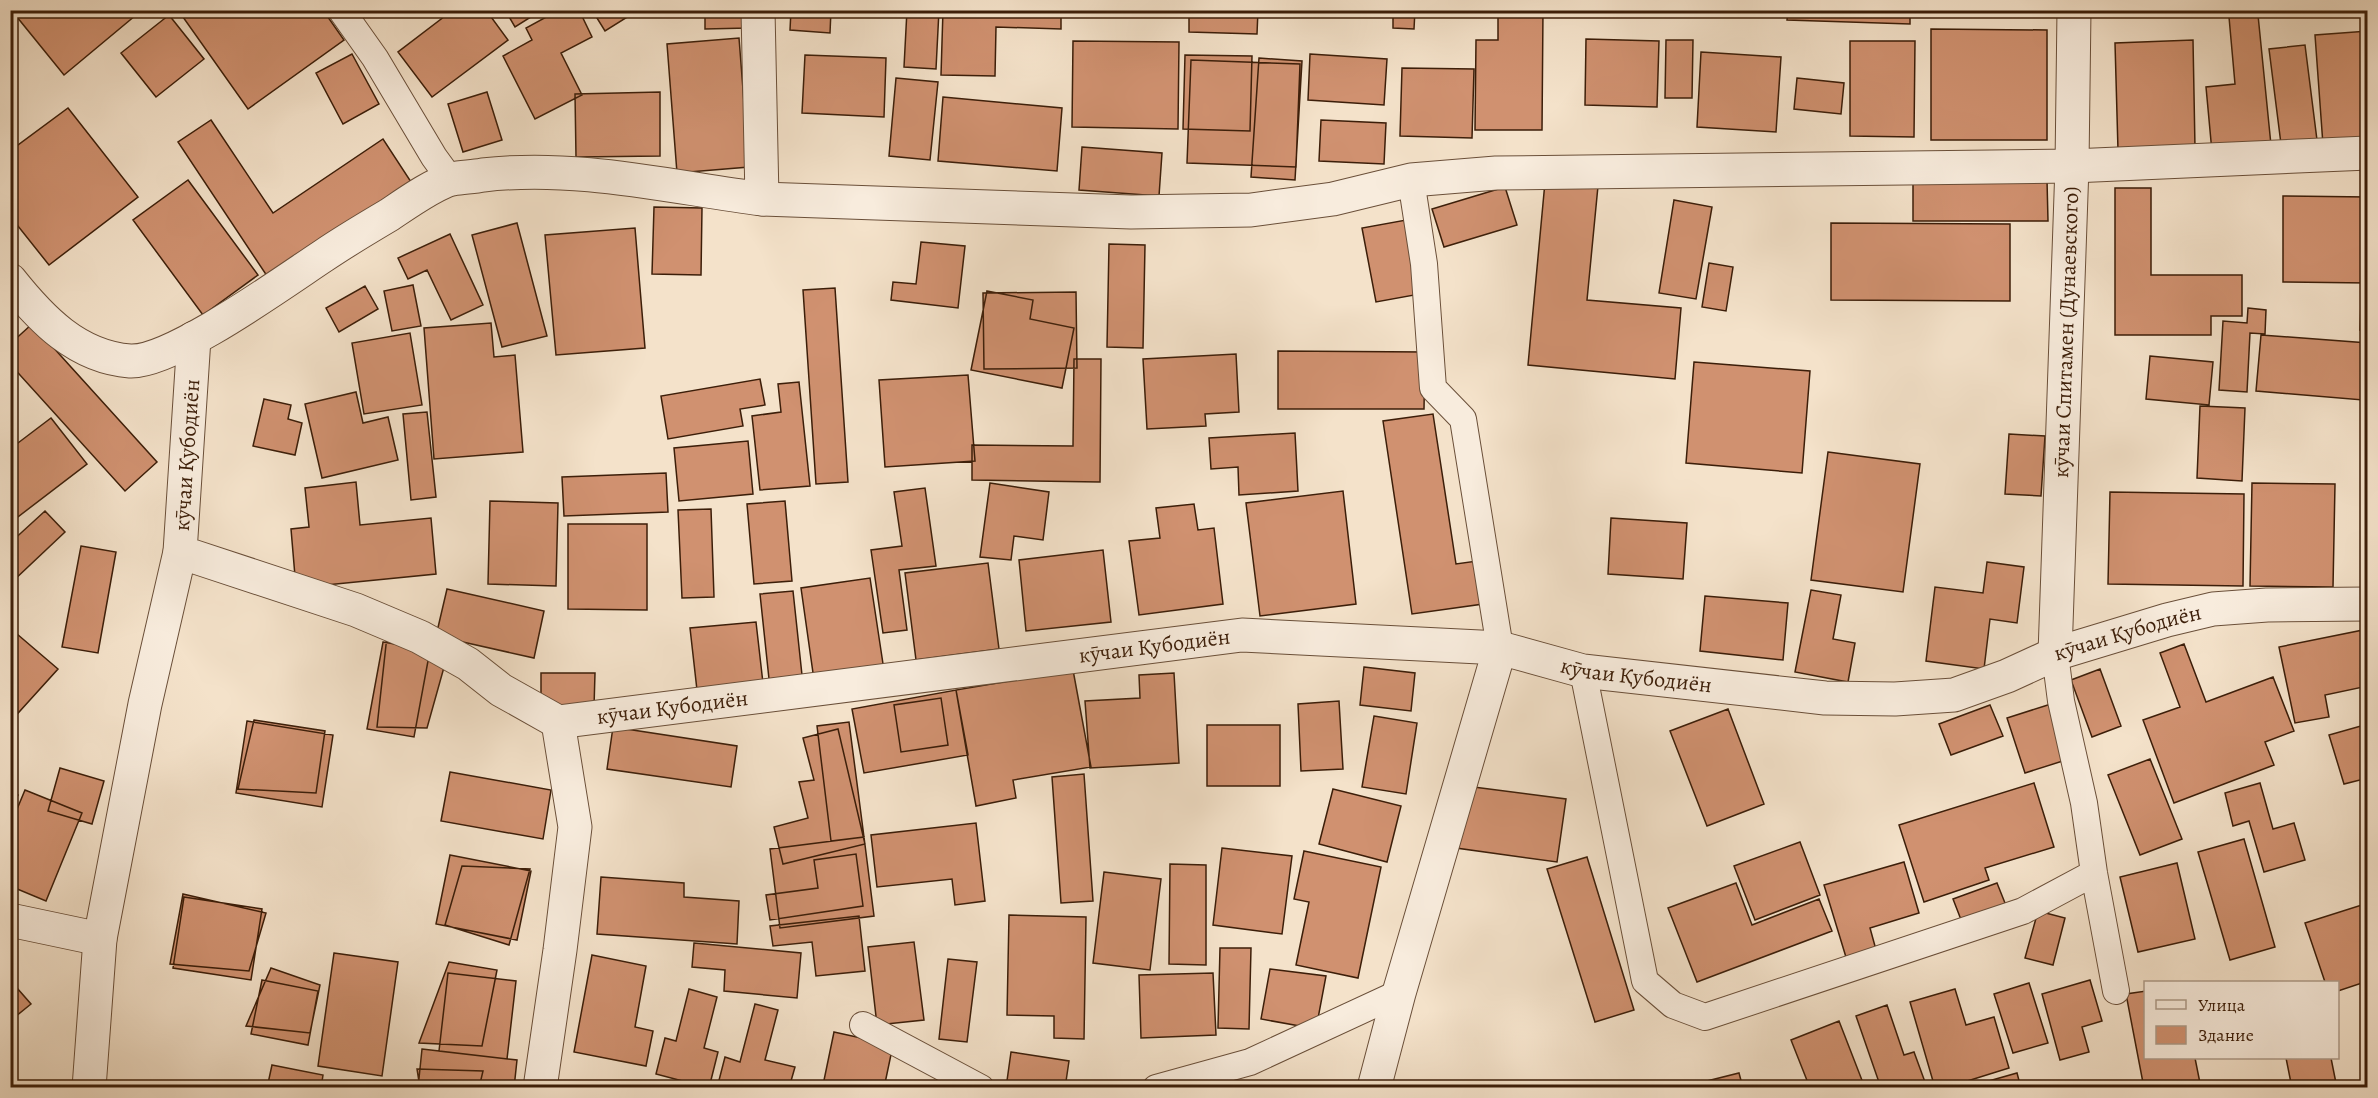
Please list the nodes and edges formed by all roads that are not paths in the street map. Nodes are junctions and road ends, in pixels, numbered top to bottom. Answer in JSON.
{"nodes":[{"id":1,"x":341,"y":10,"type":"edge"},
{"id":2,"x":758,"y":10,"type":"edge"},
{"id":3,"x":2074,"y":10,"type":"edge"},
{"id":4,"x":2367,"y":153,"type":"edge"},
{"id":5,"x":2072,"y":166,"type":"junction"},
{"id":6,"x":450,"y":180,"type":"junction"},
{"id":7,"x":1411,"y":180,"type":"junction"},
{"id":8,"x":762,"y":199,"type":"junction"},
{"id":9,"x":10,"y":280,"type":"edge"},
{"id":10,"x":194,"y":338,"type":"junction"},
{"id":11,"x":180,"y":552,"type":"junction"},
{"id":12,"x":2367,"y":604,"type":"edge"},
{"id":13,"x":1500,"y":648,"type":"junction"},
{"id":14,"x":2055,"y":654,"type":"junction"},
{"id":15,"x":1583,"y":671,"type":"junction"},
{"id":16,"x":558,"y":722,"type":"junction"},
{"id":17,"x":2094,"y":873,"type":"junction"},
{"id":18,"x":10,"y":920,"type":"edge"},
{"id":19,"x":99,"y":939,"type":"junction"},
{"id":20,"x":2116,"y":991,"type":"dead end"},
{"id":21,"x":1399,"y":993,"type":"junction"},
{"id":22,"x":863,"y":1024,"type":"dead end"},
{"id":23,"x":89,"y":1088,"type":"edge"},
{"id":24,"x":540,"y":1088,"type":"edge"},
{"id":25,"x":981,"y":1088,"type":"edge"},
{"id":26,"x":1156,"y":1088,"type":"edge"},
{"id":27,"x":1374,"y":1088,"type":"edge"}],
"edges":[{"from":1,"to":6,"type":"lane"},
{"from":2,"to":8,"type":"street"},
{"from":3,"to":5,"type":"street","name":"кӯчаи Спитамен (Дунаевского)"},
{"from":4,"to":5,"type":"street"},
{"from":5,"to":7,"type":"street"},
{"from":5,"to":14,"type":"street","name":"кӯчаи Спитамен (Дунаевского)"},
{"from":6,"to":8,"type":"street"},
{"from":6,"to":10,"type":"street"},
{"from":7,"to":8,"type":"street"},
{"from":7,"to":13,"type":"lane"},
{"from":9,"to":10,"type":"street"},
{"from":10,"to":11,"type":"street","name":"кӯчаи Қубодиён"},
{"from":11,"to":16,"type":"street","name":"кӯчаи Қубодиён"},
{"from":11,"to":19,"type":"street"},
{"from":12,"to":14,"type":"street","name":"кӯчаи Қубодиён"},
{"from":13,"to":15,"type":"street","name":"кӯчаи Қубодиён"},
{"from":13,"to":16,"type":"street","name":"кӯчаи Қубодиён"},
{"from":13,"to":21,"type":"street"},
{"from":14,"to":15,"type":"street","name":"кӯчаи Қубодиён"},
{"from":14,"to":17,"type":"lane"},
{"from":15,"to":17,"type":"lane"},
{"from":16,"to":24,"type":"street"},
{"from":17,"to":20,"type":"lane"},
{"from":18,"to":19,"type":"street"},
{"from":19,"to":23,"type":"street"},
{"from":21,"to":26,"type":"lane"},
{"from":21,"to":27,"type":"street"},
{"from":22,"to":25,"type":"lane"}]}
